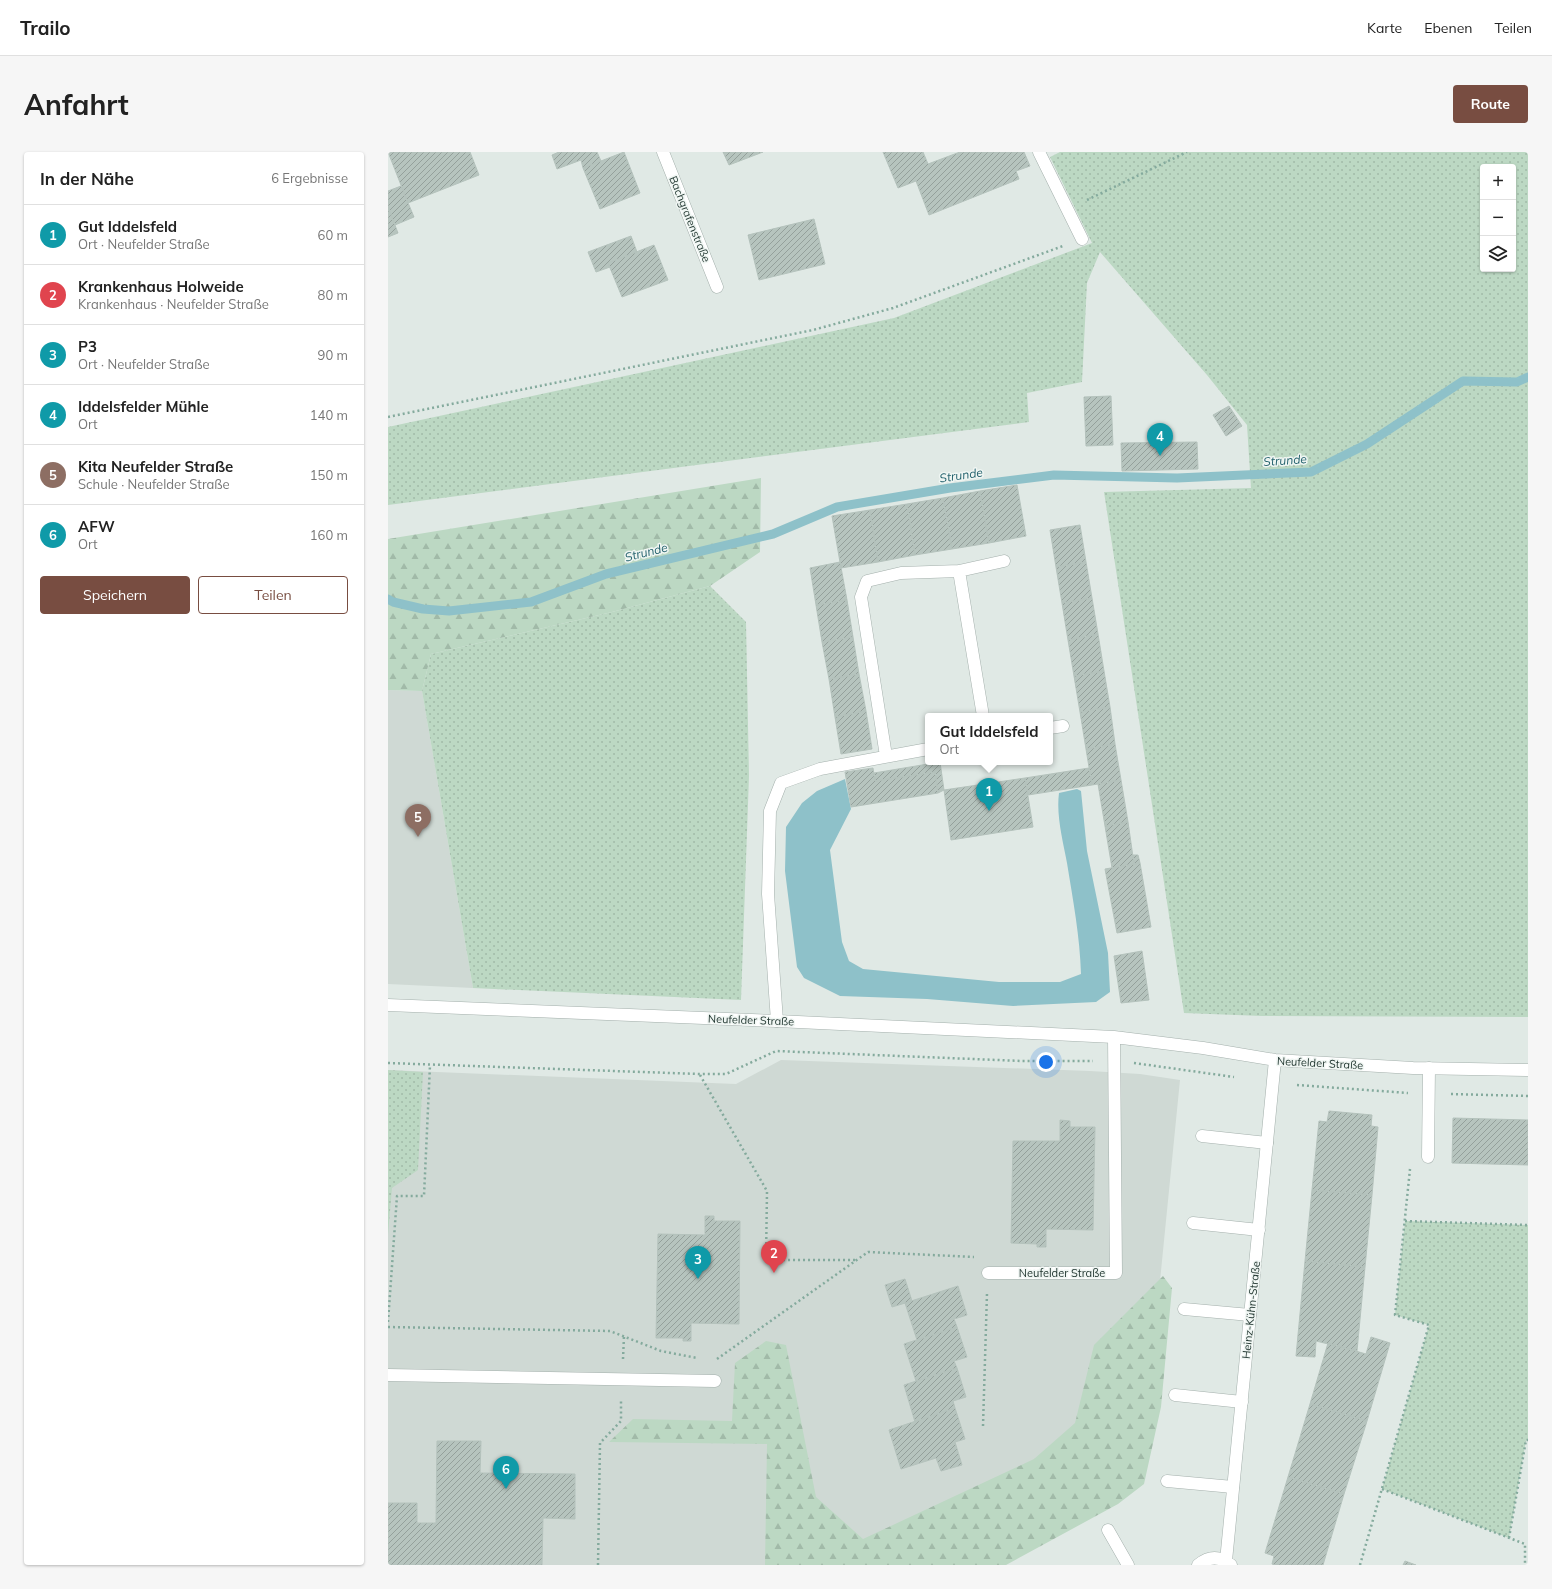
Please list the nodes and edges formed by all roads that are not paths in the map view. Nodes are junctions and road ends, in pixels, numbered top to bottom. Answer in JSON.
{"nodes":[{"id":1,"x":663,"y":152,"type":"edge"},
{"id":2,"x":1039,"y":152,"type":"edge"},
{"id":3,"x":1082,"y":239,"type":"road end"},
{"id":4,"x":717,"y":286,"type":"dead end"},
{"id":5,"x":1004,"y":561,"type":"dead end"},
{"id":6,"x":959,"y":571,"type":"junction"},
{"id":7,"x":983,"y":713,"type":"edge"},
{"id":8,"x":1063,"y":726,"type":"dead end"},
{"id":9,"x":1053,"y":728,"type":"edge"},
{"id":10,"x":925,"y":750,"type":"edge"},
{"id":11,"x":886,"y":756,"type":"junction"},
{"id":12,"x":388,"y":1006,"type":"edge"},
{"id":13,"x":777,"y":1021,"type":"junction"},
{"id":14,"x":1114,"y":1037,"type":"junction"},
{"id":15,"x":1275,"y":1060,"type":"junction"},
{"id":16,"x":1429,"y":1068,"type":"junction"},
{"id":17,"x":1528,"y":1070,"type":"edge"},
{"id":18,"x":1202,"y":1136,"type":"dead end"},
{"id":19,"x":1267,"y":1142,"type":"junction"},
{"id":20,"x":1428,"y":1157,"type":"dead end"},
{"id":21,"x":1193,"y":1223,"type":"dead end"},
{"id":22,"x":1258,"y":1230,"type":"junction"},
{"id":23,"x":988,"y":1273,"type":"road end"},
{"id":24,"x":1184,"y":1309,"type":"dead end"},
{"id":25,"x":1250,"y":1316,"type":"junction"},
{"id":26,"x":388,"y":1375,"type":"edge"},
{"id":27,"x":715,"y":1381,"type":"road end"},
{"id":28,"x":1175,"y":1395,"type":"dead end"},
{"id":29,"x":1242,"y":1402,"type":"junction"},
{"id":30,"x":1167,"y":1481,"type":"dead end"},
{"id":31,"x":1233,"y":1487,"type":"junction"},
{"id":32,"x":1108,"y":1530,"type":"dead end"},
{"id":33,"x":1228,"y":1563,"type":"edge"},
{"id":34,"x":1128,"y":1565,"type":"edge"},
{"id":35,"x":1198,"y":1565,"type":"edge"}],
"edges":[{"from":1,"to":4,"type":"street","name":"Bachgrafenstraße"},
{"from":2,"to":3,"type":"street"},
{"from":5,"to":6,"type":"street"},
{"from":6,"to":7,"type":"street"},
{"from":6,"to":11,"type":"street"},
{"from":8,"to":9,"type":"street"},
{"from":10,"to":11,"type":"street"},
{"from":11,"to":13,"type":"street"},
{"from":12,"to":13,"type":"street","name":"Neufelder Straße"},
{"from":13,"to":14,"type":"street","name":"Neufelder Straße"},
{"from":14,"to":15,"type":"street","name":"Neufelder Straße"},
{"from":14,"to":23,"type":"street","name":"Neufelder Straße"},
{"from":15,"to":16,"type":"street","name":"Neufelder Straße"},
{"from":15,"to":19,"type":"street","name":"Heinz-Kühn-Straße"},
{"from":16,"to":17,"type":"street","name":"Neufelder Straße"},
{"from":16,"to":20,"type":"street"},
{"from":18,"to":19,"type":"street"},
{"from":19,"to":22,"type":"street","name":"Heinz-Kühn-Straße"},
{"from":21,"to":22,"type":"street"},
{"from":22,"to":25,"type":"street","name":"Heinz-Kühn-Straße"},
{"from":24,"to":25,"type":"street"},
{"from":25,"to":29,"type":"street","name":"Heinz-Kühn-Straße"},
{"from":26,"to":27,"type":"street"},
{"from":28,"to":29,"type":"street"},
{"from":29,"to":31,"type":"street","name":"Heinz-Kühn-Straße"},
{"from":30,"to":31,"type":"street"},
{"from":31,"to":33,"type":"street","name":"Heinz-Kühn-Straße"},
{"from":32,"to":34,"type":"street"},
{"from":33,"to":35,"type":"street","name":"Heinz-Kühn-Straße"}]}
